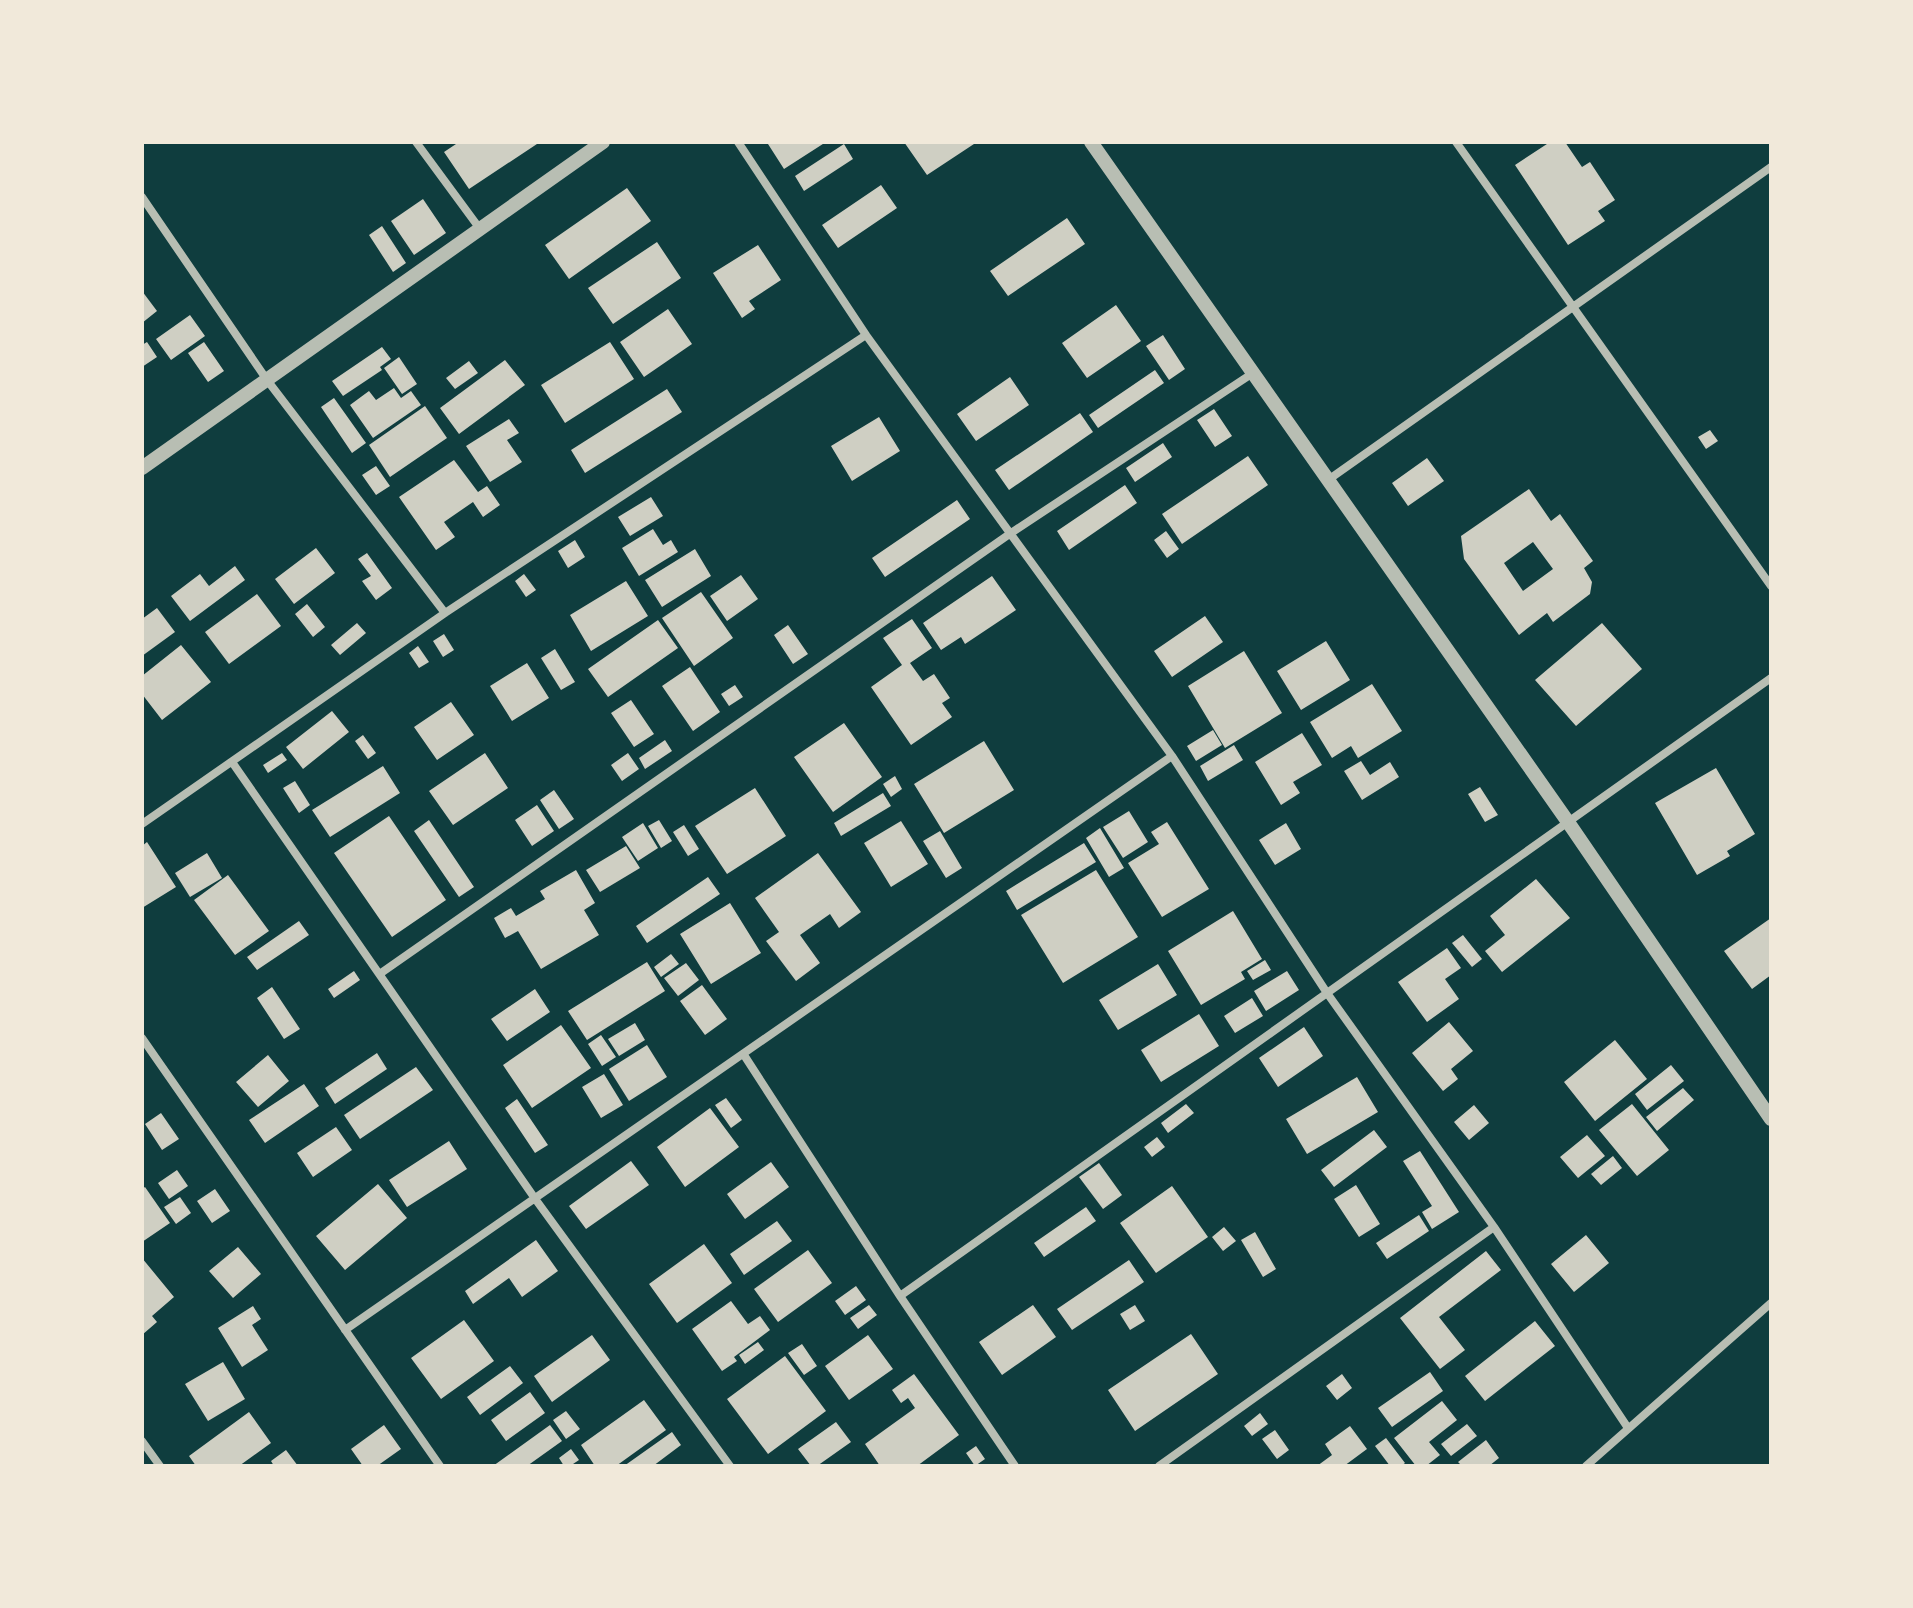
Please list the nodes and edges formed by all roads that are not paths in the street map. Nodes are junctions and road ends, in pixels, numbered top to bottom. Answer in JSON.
{"nodes":[{"id":1,"x":416,"y":142,"type":"edge"},
{"id":2,"x":603,"y":142,"type":"edge"},
{"id":3,"x":738,"y":142,"type":"edge"},
{"id":4,"x":1091,"y":142,"type":"edge"},
{"id":5,"x":1456,"y":142,"type":"edge"},
{"id":6,"x":1771,"y":167,"type":"edge"},
{"id":7,"x":142,"y":197,"type":"edge"},
{"id":8,"x":480,"y":229,"type":"junction"},
{"id":9,"x":1572,"y":307,"type":"junction"},
{"id":10,"x":866,"y":335,"type":"junction"},
{"id":11,"x":1254,"y":372,"type":"junction"},
{"id":12,"x":267,"y":380,"type":"junction"},
{"id":13,"x":142,"y":468,"type":"edge"},
{"id":14,"x":1328,"y":480,"type":"junction"},
{"id":15,"x":1011,"y":533,"type":"junction"},
{"id":16,"x":1771,"y":586,"type":"edge"},
{"id":17,"x":445,"y":613,"type":"junction"},
{"id":18,"x":1771,"y":678,"type":"edge"},
{"id":19,"x":1172,"y":756,"type":"junction"},
{"id":20,"x":232,"y":762,"type":"junction"},
{"id":21,"x":1568,"y":822,"type":"junction"},
{"id":22,"x":142,"y":824,"type":"edge"},
{"id":23,"x":381,"y":973,"type":"junction"},
{"id":24,"x":1327,"y":993,"type":"junction"},
{"id":25,"x":142,"y":1038,"type":"edge"},
{"id":26,"x":744,"y":1055,"type":"junction"},
{"id":27,"x":1771,"y":1119,"type":"edge"},
{"id":28,"x":536,"y":1200,"type":"junction"},
{"id":29,"x":1494,"y":1227,"type":"junction"},
{"id":30,"x":900,"y":1296,"type":"junction"},
{"id":31,"x":1771,"y":1303,"type":"edge"},
{"id":32,"x":345,"y":1330,"type":"junction"},
{"id":33,"x":1628,"y":1428,"type":"junction"},
{"id":34,"x":142,"y":1441,"type":"edge"},
{"id":35,"x":160,"y":1466,"type":"edge"},
{"id":36,"x":440,"y":1466,"type":"edge"},
{"id":37,"x":730,"y":1466,"type":"edge"},
{"id":38,"x":1015,"y":1466,"type":"edge"},
{"id":39,"x":1159,"y":1466,"type":"edge"},
{"id":40,"x":1586,"y":1466,"type":"edge"}],
"edges":[{"from":1,"to":8,"type":"street"},
{"from":2,"to":8,"type":"street"},
{"from":3,"to":10,"type":"street"},
{"from":4,"to":11,"type":"street"},
{"from":5,"to":9,"type":"street"},
{"from":6,"to":9,"type":"street"},
{"from":7,"to":12,"type":"street"},
{"from":8,"to":12,"type":"street"},
{"from":9,"to":14,"type":"street"},
{"from":9,"to":16,"type":"street"},
{"from":10,"to":15,"type":"street"},
{"from":10,"to":17,"type":"street"},
{"from":11,"to":14,"type":"street"},
{"from":11,"to":15,"type":"street"},
{"from":12,"to":13,"type":"street"},
{"from":12,"to":17,"type":"street"},
{"from":14,"to":21,"type":"street"},
{"from":15,"to":19,"type":"street"},
{"from":15,"to":23,"type":"street"},
{"from":17,"to":20,"type":"street"},
{"from":18,"to":21,"type":"street"},
{"from":19,"to":24,"type":"street"},
{"from":19,"to":26,"type":"street"},
{"from":20,"to":22,"type":"street"},
{"from":20,"to":23,"type":"street"},
{"from":21,"to":24,"type":"street"},
{"from":21,"to":27,"type":"street"},
{"from":23,"to":28,"type":"street"},
{"from":24,"to":29,"type":"street"},
{"from":24,"to":30,"type":"street"},
{"from":25,"to":32,"type":"street"},
{"from":26,"to":28,"type":"street"},
{"from":26,"to":30,"type":"street"},
{"from":28,"to":32,"type":"street"},
{"from":28,"to":37,"type":"street"},
{"from":29,"to":33,"type":"street"},
{"from":29,"to":39,"type":"street"},
{"from":30,"to":38,"type":"street"},
{"from":31,"to":33,"type":"street"},
{"from":32,"to":36,"type":"street"},
{"from":33,"to":40,"type":"street"},
{"from":34,"to":35,"type":"street"}]}
